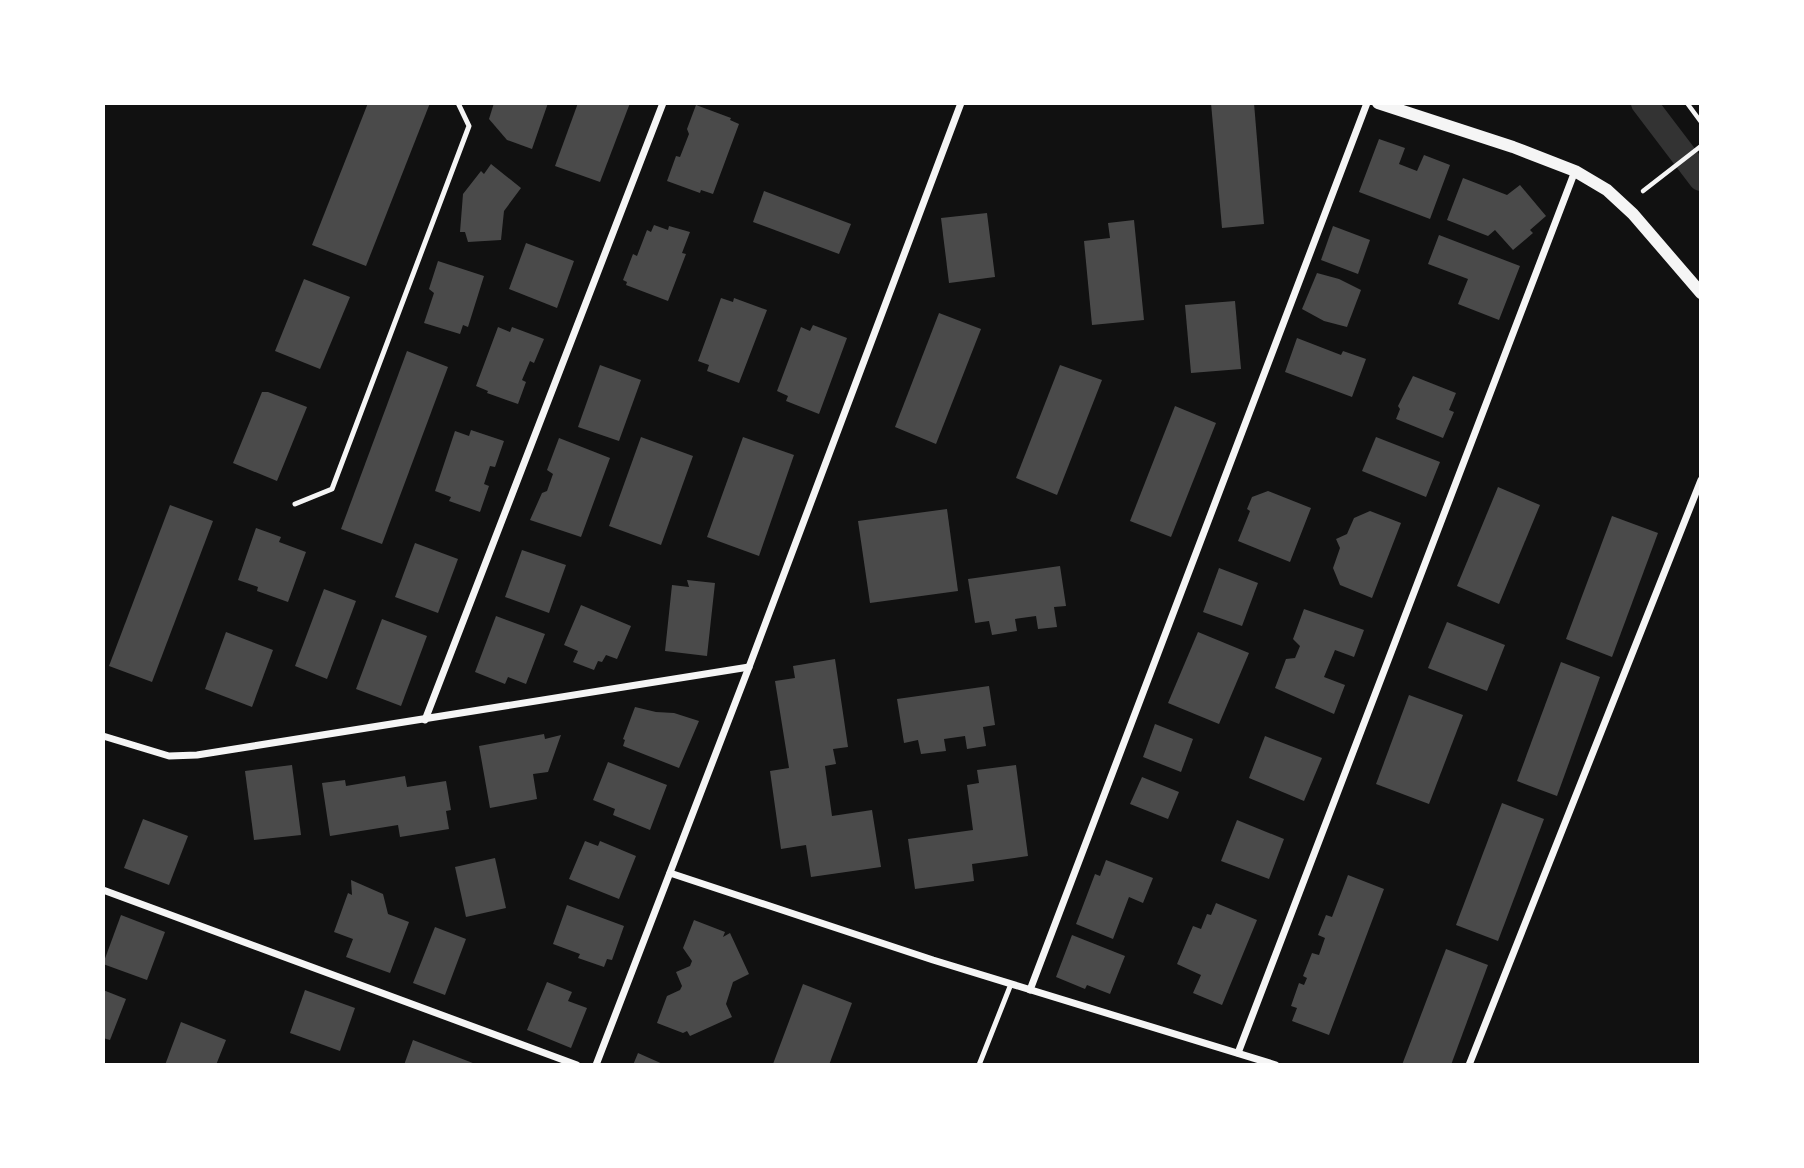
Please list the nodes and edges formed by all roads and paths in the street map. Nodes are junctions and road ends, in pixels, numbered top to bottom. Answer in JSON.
{"nodes":[{"id":1,"x":458,"y":103,"type":"edge"},
{"id":2,"x":663,"y":103,"type":"edge"},
{"id":3,"x":961,"y":103,"type":"edge"},
{"id":4,"x":1367,"y":103,"type":"edge"},
{"id":5,"x":1378,"y":103,"type":"edge"},
{"id":6,"x":1687,"y":103,"type":"edge"},
{"id":7,"x":1701,"y":122,"type":"edge"},
{"id":8,"x":1701,"y":146,"type":"edge"},
{"id":9,"x":1575,"y":171,"type":"junction"},
{"id":10,"x":1643,"y":191,"type":"dead end"},
{"id":11,"x":1701,"y":293,"type":"edge"},
{"id":12,"x":1701,"y":480,"type":"edge"},
{"id":13,"x":295,"y":504,"type":"dead end"},
{"id":14,"x":749,"y":667,"type":"junction"},
{"id":15,"x":425,"y":720,"type":"junction"},
{"id":16,"x":103,"y":736,"type":"edge"},
{"id":17,"x":670,"y":873,"type":"junction"},
{"id":18,"x":103,"y":890,"type":"edge"},
{"id":19,"x":1011,"y":984,"type":"junction"},
{"id":20,"x":1030,"y":990,"type":"junction"},
{"id":21,"x":1238,"y":1053,"type":"junction"},
{"id":22,"x":577,"y":1065,"type":"edge"},
{"id":23,"x":596,"y":1065,"type":"edge"},
{"id":24,"x":979,"y":1065,"type":"edge"},
{"id":25,"x":1276,"y":1065,"type":"edge"},
{"id":26,"x":1469,"y":1065,"type":"edge"}],
"edges":[{"from":1,"to":13,"type":"lane"},
{"from":2,"to":15,"type":"street"},
{"from":3,"to":14,"type":"street"},
{"from":4,"to":20,"type":"street"},
{"from":5,"to":9,"type":"street"},
{"from":6,"to":7,"type":"path"},
{"from":8,"to":10,"type":"path"},
{"from":9,"to":11,"type":"street"},
{"from":9,"to":21,"type":"street"},
{"from":12,"to":26,"type":"street"},
{"from":14,"to":15,"type":"street"},
{"from":14,"to":17,"type":"street"},
{"from":15,"to":16,"type":"street"},
{"from":17,"to":19,"type":"street"},
{"from":17,"to":23,"type":"street"},
{"from":18,"to":22,"type":"street"},
{"from":19,"to":20,"type":"street"},
{"from":19,"to":24,"type":"lane"},
{"from":20,"to":21,"type":"street"},
{"from":21,"to":25,"type":"street"}]}
